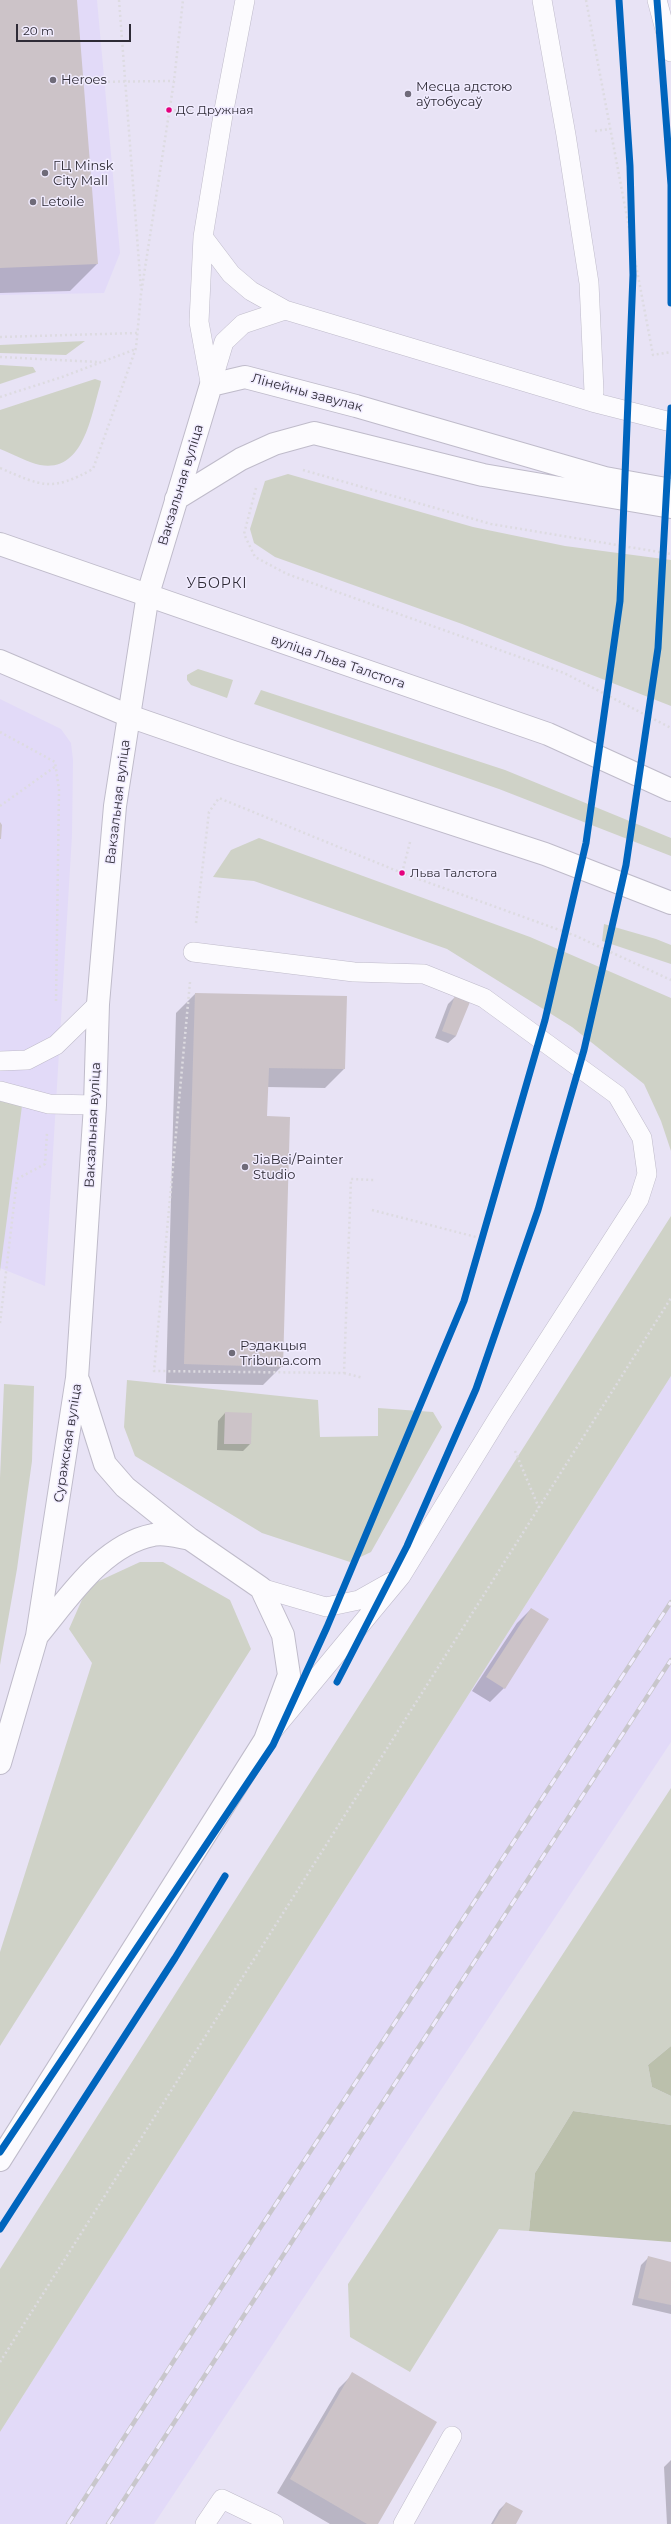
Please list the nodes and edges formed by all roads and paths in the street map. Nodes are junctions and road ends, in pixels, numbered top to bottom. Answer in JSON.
{"nodes":[{"id":1,"x":118,"y":0,"type":"edge"},
{"id":2,"x":183,"y":0,"type":"edge"},
{"id":3,"x":245,"y":0,"type":"edge"},
{"id":4,"x":542,"y":0,"type":"edge"},
{"id":5,"x":586,"y":0,"type":"edge"},
{"id":6,"x":657,"y":0,"type":"edge"},
{"id":7,"x":671,"y":52,"type":"edge"},
{"id":8,"x":174,"y":81,"type":"junction"},
{"id":9,"x":83,"y":82,"type":"dead end"},
{"id":10,"x":125,"y":82,"type":"junction"},
{"id":11,"x":203,"y":237,"type":"junction"},
{"id":12,"x":141,"y":294,"type":"junction"},
{"id":13,"x":285,"y":310,"type":"junction"},
{"id":14,"x":138,"y":333,"type":"junction"},
{"id":15,"x":0,"y":337,"type":"edge"},
{"id":16,"x":136,"y":348,"type":"junction"},
{"id":17,"x":671,"y":352,"type":"edge"},
{"id":18,"x":0,"y":357,"type":"edge"},
{"id":19,"x":100,"y":363,"type":"junction"},
{"id":20,"x":211,"y":385,"type":"junction"},
{"id":21,"x":0,"y":397,"type":"edge"},
{"id":22,"x":592,"y":402,"type":"junction"},
{"id":23,"x":671,"y":422,"type":"edge"},
{"id":24,"x":0,"y":468,"type":"edge"},
{"id":25,"x":297,"y":468,"type":"dead end"},
{"id":26,"x":258,"y":481,"type":"dead end"},
{"id":27,"x":671,"y":490,"type":"edge"},
{"id":28,"x":176,"y":499,"type":"junction"},
{"id":29,"x":671,"y":507,"type":"edge"},
{"id":30,"x":0,"y":544,"type":"edge"},
{"id":31,"x":671,"y":554,"type":"edge"},
{"id":32,"x":148,"y":594,"type":"junction"},
{"id":33,"x":0,"y":660,"type":"edge"},
{"id":34,"x":129,"y":716,"type":"junction"},
{"id":35,"x":671,"y":728,"type":"edge"},
{"id":36,"x":56,"y":766,"type":"dead end"},
{"id":37,"x":671,"y":790,"type":"edge"},
{"id":38,"x":0,"y":806,"type":"edge"},
{"id":39,"x":671,"y":903,"type":"edge"},
{"id":40,"x":193,"y":952,"type":"junction"},
{"id":41,"x":671,"y":980,"type":"edge"},
{"id":42,"x":98,"y":1004,"type":"junction"},
{"id":43,"x":0,"y":1061,"type":"edge"},
{"id":44,"x":0,"y":1091,"type":"edge"},
{"id":45,"x":95,"y":1105,"type":"junction"},
{"id":46,"x":374,"y":1180,"type":"dead end"},
{"id":47,"x":372,"y":1210,"type":"dead end"},
{"id":48,"x":476,"y":1237,"type":"dead end"},
{"id":49,"x":671,"y":1298,"type":"edge"},
{"id":50,"x":344,"y":1373,"type":"junction"},
{"id":51,"x":78,"y":1378,"type":"junction"},
{"id":52,"x":363,"y":1378,"type":"dead end"},
{"id":53,"x":500,"y":1415,"type":"junction"},
{"id":54,"x":539,"y":1508,"type":"junction"},
{"id":55,"x":190,"y":1539,"type":"junction"},
{"id":56,"x":401,"y":1576,"type":"junction"},
{"id":57,"x":261,"y":1588,"type":"junction"},
{"id":58,"x":37,"y":1636,"type":"junction"},
{"id":59,"x":265,"y":1740,"type":"junction"},
{"id":60,"x":0,"y":1763,"type":"edge"},
{"id":61,"x":0,"y":2160,"type":"edge"},
{"id":62,"x":0,"y":2362,"type":"edge"},
{"id":63,"x":452,"y":2436,"type":"dead end"},
{"id":64,"x":205,"y":2524,"type":"edge"},
{"id":65,"x":274,"y":2524,"type":"edge"},
{"id":66,"x":403,"y":2524,"type":"edge"}],
"edges":[{"from":1,"to":10,"type":"path"},
{"from":2,"to":8,"type":"path"},
{"from":3,"to":11,"type":"lane","name":"Вакзальная вуліца"},
{"from":4,"to":22,"type":"lane"},
{"from":5,"to":17,"type":"path"},
{"from":6,"to":7,"type":"lane"},
{"from":8,"to":10,"type":"path"},
{"from":8,"to":12,"type":"path"},
{"from":9,"to":10,"type":"path"},
{"from":10,"to":12,"type":"path"},
{"from":11,"to":13,"type":"lane"},
{"from":11,"to":20,"type":"lane","name":"Вакзальная вуліца"},
{"from":12,"to":14,"type":"path"},
{"from":13,"to":20,"type":"lane"},
{"from":13,"to":22,"type":"lane"},
{"from":14,"to":15,"type":"path"},
{"from":14,"to":16,"type":"path"},
{"from":16,"to":19,"type":"path"},
{"from":16,"to":24,"type":"path"},
{"from":18,"to":19,"type":"path"},
{"from":19,"to":21,"type":"path"},
{"from":20,"to":27,"type":"main road","name":"Лінейны завулак"},
{"from":20,"to":28,"type":"main road","name":"Вакзальная вуліца"},
{"from":22,"to":23,"type":"lane"},
{"from":25,"to":31,"type":"path"},
{"from":26,"to":35,"type":"path"},
{"from":28,"to":29,"type":"main road"},
{"from":28,"to":32,"type":"main road","name":"Вакзальная вуліца"},
{"from":30,"to":32,"type":"main road","name":"вуліца Льва Талстога"},
{"from":32,"to":34,"type":"main road","name":"Вакзальная вуліца"},
{"from":32,"to":37,"type":"main road","name":"вуліца Льва Талстога"},
{"from":33,"to":34,"type":"main road"},
{"from":34,"to":39,"type":"main road"},
{"from":34,"to":42,"type":"main road","name":"Вакзальная вуліца"},
{"from":36,"to":38,"type":"path"},
{"from":40,"to":41,"type":"path"},
{"from":40,"to":50,"type":"path"},
{"from":40,"to":53,"type":"lane"},
{"from":42,"to":43,"type":"lane"},
{"from":42,"to":45,"type":"main road","name":"Вакзальная вуліца"},
{"from":44,"to":45,"type":"lane"},
{"from":45,"to":51,"type":"main road","name":"Вакзальная вуліца"},
{"from":46,"to":50,"type":"path"},
{"from":47,"to":48,"type":"path"},
{"from":49,"to":54,"type":"path"},
{"from":50,"to":52,"type":"path"},
{"from":51,"to":55,"type":"main road","name":"Суражская вуліца"},
{"from":51,"to":58,"type":"main road","name":"Суражская вуліца"},
{"from":53,"to":54,"type":"path"},
{"from":53,"to":56,"type":"lane"},
{"from":54,"to":62,"type":"path"},
{"from":55,"to":57,"type":"main road","name":"Суражская вуліца"},
{"from":55,"to":58,"type":"main road","name":"Суражская вуліца"},
{"from":56,"to":57,"type":"lane"},
{"from":56,"to":59,"type":"lane"},
{"from":57,"to":59,"type":"main road"},
{"from":58,"to":60,"type":"main road","name":"Суражская вуліца"},
{"from":59,"to":61,"type":"main road"},
{"from":63,"to":66,"type":"lane"},
{"from":64,"to":65,"type":"lane"}]}
